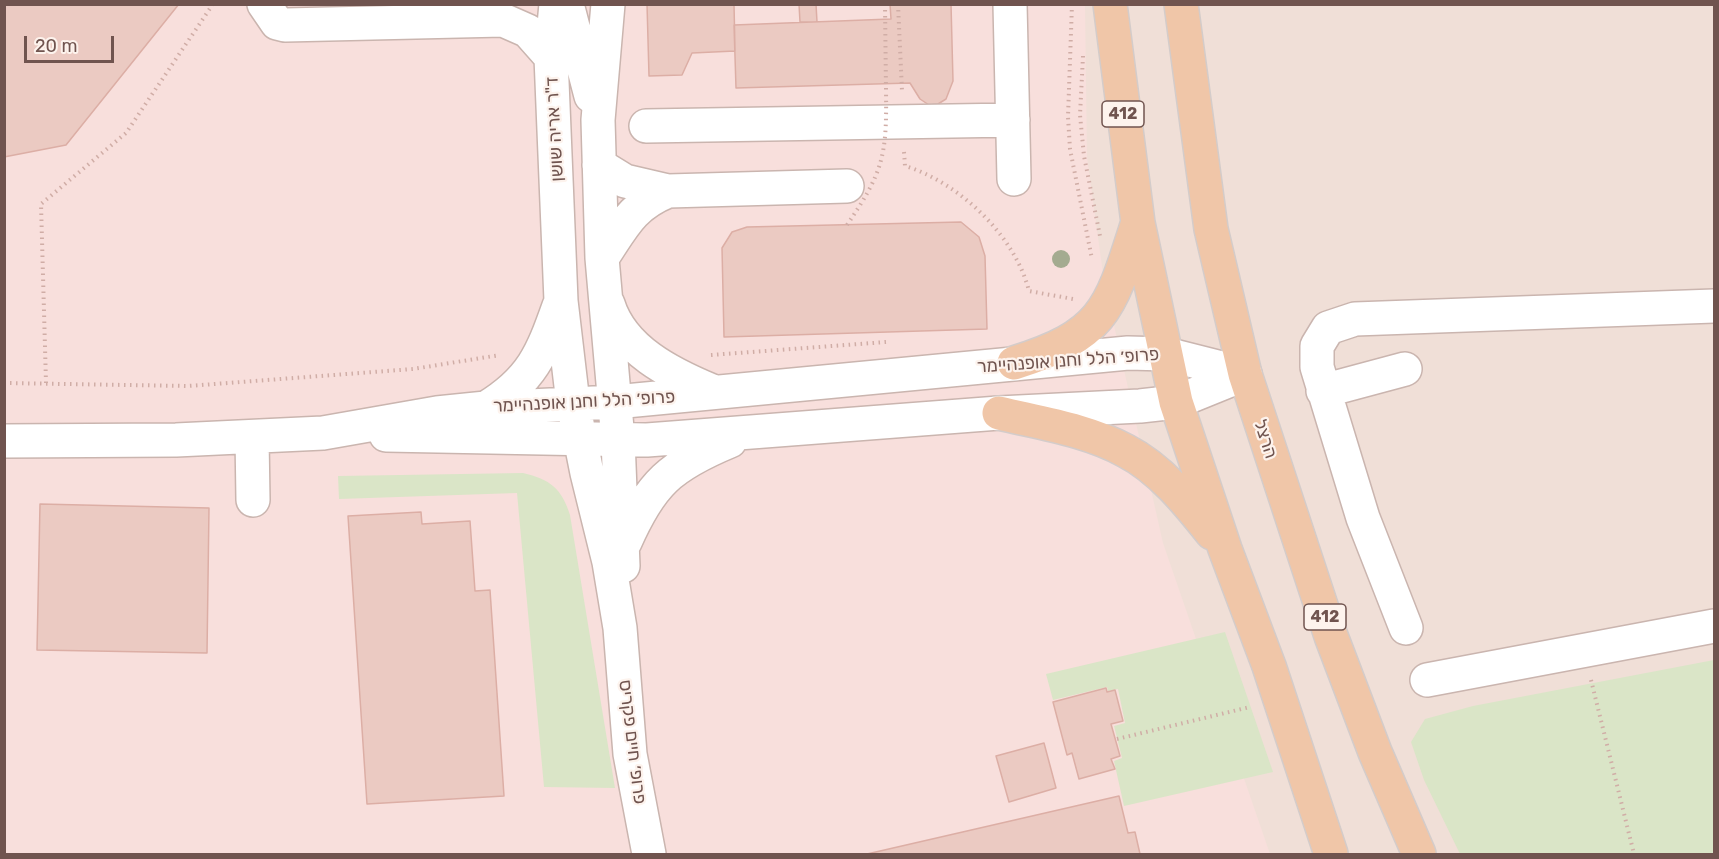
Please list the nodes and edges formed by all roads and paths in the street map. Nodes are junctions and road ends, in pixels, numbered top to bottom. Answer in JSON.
{"nodes":[{"id":1,"x":213,"y":4,"type":"edge"},
{"id":2,"x":264,"y":4,"type":"edge"},
{"id":3,"x":556,"y":4,"type":"edge"},
{"id":4,"x":567,"y":4,"type":"edge"},
{"id":5,"x":608,"y":4,"type":"edge"},
{"id":6,"x":885,"y":4,"type":"edge"},
{"id":7,"x":898,"y":4,"type":"edge"},
{"id":8,"x":1011,"y":4,"type":"edge"},
{"id":9,"x":1072,"y":4,"type":"edge"},
{"id":10,"x":1110,"y":4,"type":"edge"},
{"id":11,"x":1181,"y":4,"type":"edge"},
{"id":12,"x":1083,"y":49,"type":"dead end"},
{"id":13,"x":551,"y":57,"type":"junction"},
{"id":14,"x":598,"y":120,"type":"junction"},
{"id":15,"x":1013,"y":120,"type":"junction"},
{"id":16,"x":903,"y":122,"type":"junction"},
{"id":17,"x":646,"y":126,"type":"dead end"},
{"id":18,"x":599,"y":165,"type":"junction"},
{"id":19,"x":1014,"y":178,"type":"dead end"},
{"id":20,"x":847,"y":186,"type":"dead end"},
{"id":21,"x":668,"y":191,"type":"junction"},
{"id":22,"x":1138,"y":223,"type":"junction"},
{"id":23,"x":847,"y":225,"type":"dead end"},
{"id":24,"x":1100,"y":244,"type":"dead end"},
{"id":25,"x":602,"y":258,"type":"junction"},
{"id":26,"x":1094,"y":270,"type":"dead end"},
{"id":27,"x":605,"y":293,"type":"junction"},
{"id":28,"x":1075,"y":299,"type":"dead end"},
{"id":29,"x":561,"y":302,"type":"junction"},
{"id":30,"x":1714,"y":306,"type":"edge"},
{"id":31,"x":890,"y":341,"type":"dead end"},
{"id":32,"x":1166,"y":354,"type":"junction"},
{"id":33,"x":701,"y":355,"type":"dead end"},
{"id":34,"x":1014,"y":363,"type":"junction"},
{"id":35,"x":534,"y":365,"type":"junction"},
{"id":36,"x":1405,"y":369,"type":"dead end"},
{"id":37,"x":1245,"y":374,"type":"junction"},
{"id":38,"x":4,"y":383,"type":"edge"},
{"id":39,"x":45,"y":383,"type":"junction"},
{"id":40,"x":1323,"y":391,"type":"junction"},
{"id":41,"x":716,"y":393,"type":"junction"},
{"id":42,"x":615,"y":402,"type":"junction"},
{"id":43,"x":1176,"y":402,"type":"junction"},
{"id":44,"x":573,"y":403,"type":"junction"},
{"id":45,"x":486,"y":408,"type":"junction"},
{"id":46,"x":999,"y":413,"type":"junction"},
{"id":47,"x":334,"y":432,"type":"junction"},
{"id":48,"x":750,"y":433,"type":"junction"},
{"id":49,"x":252,"y":437,"type":"junction"},
{"id":50,"x":581,"y":439,"type":"junction"},
{"id":51,"x":618,"y":440,"type":"junction"},
{"id":52,"x":4,"y":441,"type":"edge"},
{"id":53,"x":254,"y":500,"type":"dead end"},
{"id":54,"x":624,"y":544,"type":"junction"},
{"id":55,"x":1225,"y":549,"type":"junction"},
{"id":56,"x":1714,"y":626,"type":"edge"},
{"id":57,"x":620,"y":628,"type":"junction"},
{"id":58,"x":1406,"y":628,"type":"dead end"},
{"id":59,"x":1584,"y":649,"type":"junction"},
{"id":60,"x":1427,"y":680,"type":"dead end"},
{"id":61,"x":1259,"y":705,"type":"dead end"},
{"id":62,"x":1117,"y":739,"type":"dead end"},
{"id":63,"x":649,"y":855,"type":"edge"},
{"id":64,"x":1331,"y":855,"type":"edge"},
{"id":65,"x":1419,"y":855,"type":"edge"},
{"id":66,"x":1634,"y":855,"type":"edge"}],
"edges":[{"from":1,"to":39,"type":"path"},
{"from":2,"to":13,"type":"street","name":"ד\"ר אריה שושן"},
{"from":3,"to":13,"type":"street"},
{"from":4,"to":14,"type":"street"},
{"from":5,"to":14,"type":"street"},
{"from":6,"to":23,"type":"path","bridge":true},
{"from":7,"to":16,"type":"path"},
{"from":8,"to":15,"type":"street"},
{"from":9,"to":26,"type":"path"},
{"from":10,"to":22,"type":"main road","number":"412"},
{"from":11,"to":37,"type":"main road","name":"הרצל","number":"412"},
{"from":12,"to":24,"type":"path"},
{"from":13,"to":29,"type":"street","name":"ד\"ר אריה שושן"},
{"from":14,"to":18,"type":"street"},
{"from":15,"to":16,"type":"street"},
{"from":15,"to":19,"type":"street"},
{"from":16,"to":17,"type":"street"},
{"from":16,"to":28,"type":"path"},
{"from":18,"to":21,"type":"street"},
{"from":18,"to":25,"type":"street"},
{"from":20,"to":21,"type":"street"},
{"from":21,"to":25,"type":"street"},
{"from":22,"to":32,"type":"main road","number":"412"},
{"from":22,"to":34,"type":"main road"},
{"from":25,"to":27,"type":"street"},
{"from":27,"to":41,"type":"street"},
{"from":27,"to":42,"type":"street"},
{"from":29,"to":35,"type":"street"},
{"from":29,"to":44,"type":"street","name":"ד\"ר אריה שושן"},
{"from":30,"to":40,"type":"street"},
{"from":31,"to":33,"type":"path"},
{"from":32,"to":34,"type":"street","name":"פרופ׳ הלל וחנן אופנהיימר"},
{"from":32,"to":37,"type":"street","name":"פרופ׳ הלל וחנן אופנהיימר"},
{"from":32,"to":43,"type":"main road","number":"412"},
{"from":34,"to":41,"type":"street","name":"פרופ׳ הלל וחנן אופנהיימר"},
{"from":35,"to":39,"type":"path"},
{"from":35,"to":45,"type":"street"},
{"from":36,"to":40,"type":"street"},
{"from":37,"to":43,"type":"street","name":"פרופ׳ הלל וחנן אופנהיימר"},
{"from":37,"to":65,"type":"main road","name":"הרצל","number":"412"},
{"from":38,"to":39,"type":"path"},
{"from":40,"to":58,"type":"street"},
{"from":41,"to":42,"type":"street","name":"פרופ׳ הלל וחנן אופנהיימר"},
{"from":42,"to":44,"type":"street","name":"פרופ׳ הלל וחנן אופנהיימר"},
{"from":42,"to":51,"type":"street"},
{"from":43,"to":46,"type":"street","name":"פרופ׳ הלל וחנן אופנהיימר"},
{"from":43,"to":55,"type":"main road","number":"412"},
{"from":44,"to":45,"type":"street","name":"פרופ׳ הלל וחנן אופנהיימר"},
{"from":44,"to":50,"type":"street","name":"ד\"ר אריה שושן"},
{"from":45,"to":47,"type":"street","name":"פרופ׳ הלל וחנן אופנהיימר"},
{"from":46,"to":48,"type":"street","name":"פרופ׳ הלל וחנן אופנהיימר"},
{"from":46,"to":55,"type":"main road"},
{"from":47,"to":49,"type":"street","name":"פרופ׳ הלל וחנן אופנהיימר"},
{"from":47,"to":50,"type":"street","name":"פרופ׳ הלל וחנן אופנהיימר"},
{"from":48,"to":51,"type":"street","name":"פרופ׳ הלל וחנן אופנהיימר"},
{"from":48,"to":54,"type":"street"},
{"from":49,"to":52,"type":"street","name":"פרופ׳ הלל וחנן אופנהיימר"},
{"from":49,"to":53,"type":"street"},
{"from":50,"to":51,"type":"street","name":"פרופ׳ הלל וחנן אופנהיימר"},
{"from":50,"to":57,"type":"street","name":"פרופ׳ חיים פקריס"},
{"from":51,"to":54,"type":"street","name":"פרופ׳ חיים פקריס"},
{"from":54,"to":57,"type":"street","name":"פרופ׳ חיים פקריס"},
{"from":55,"to":64,"type":"main road","number":"412"},
{"from":56,"to":59,"type":"street"},
{"from":57,"to":63,"type":"street","name":"פרופ׳ חיים פקריס"},
{"from":59,"to":60,"type":"street"},
{"from":59,"to":66,"type":"path"},
{"from":61,"to":62,"type":"path"}]}
